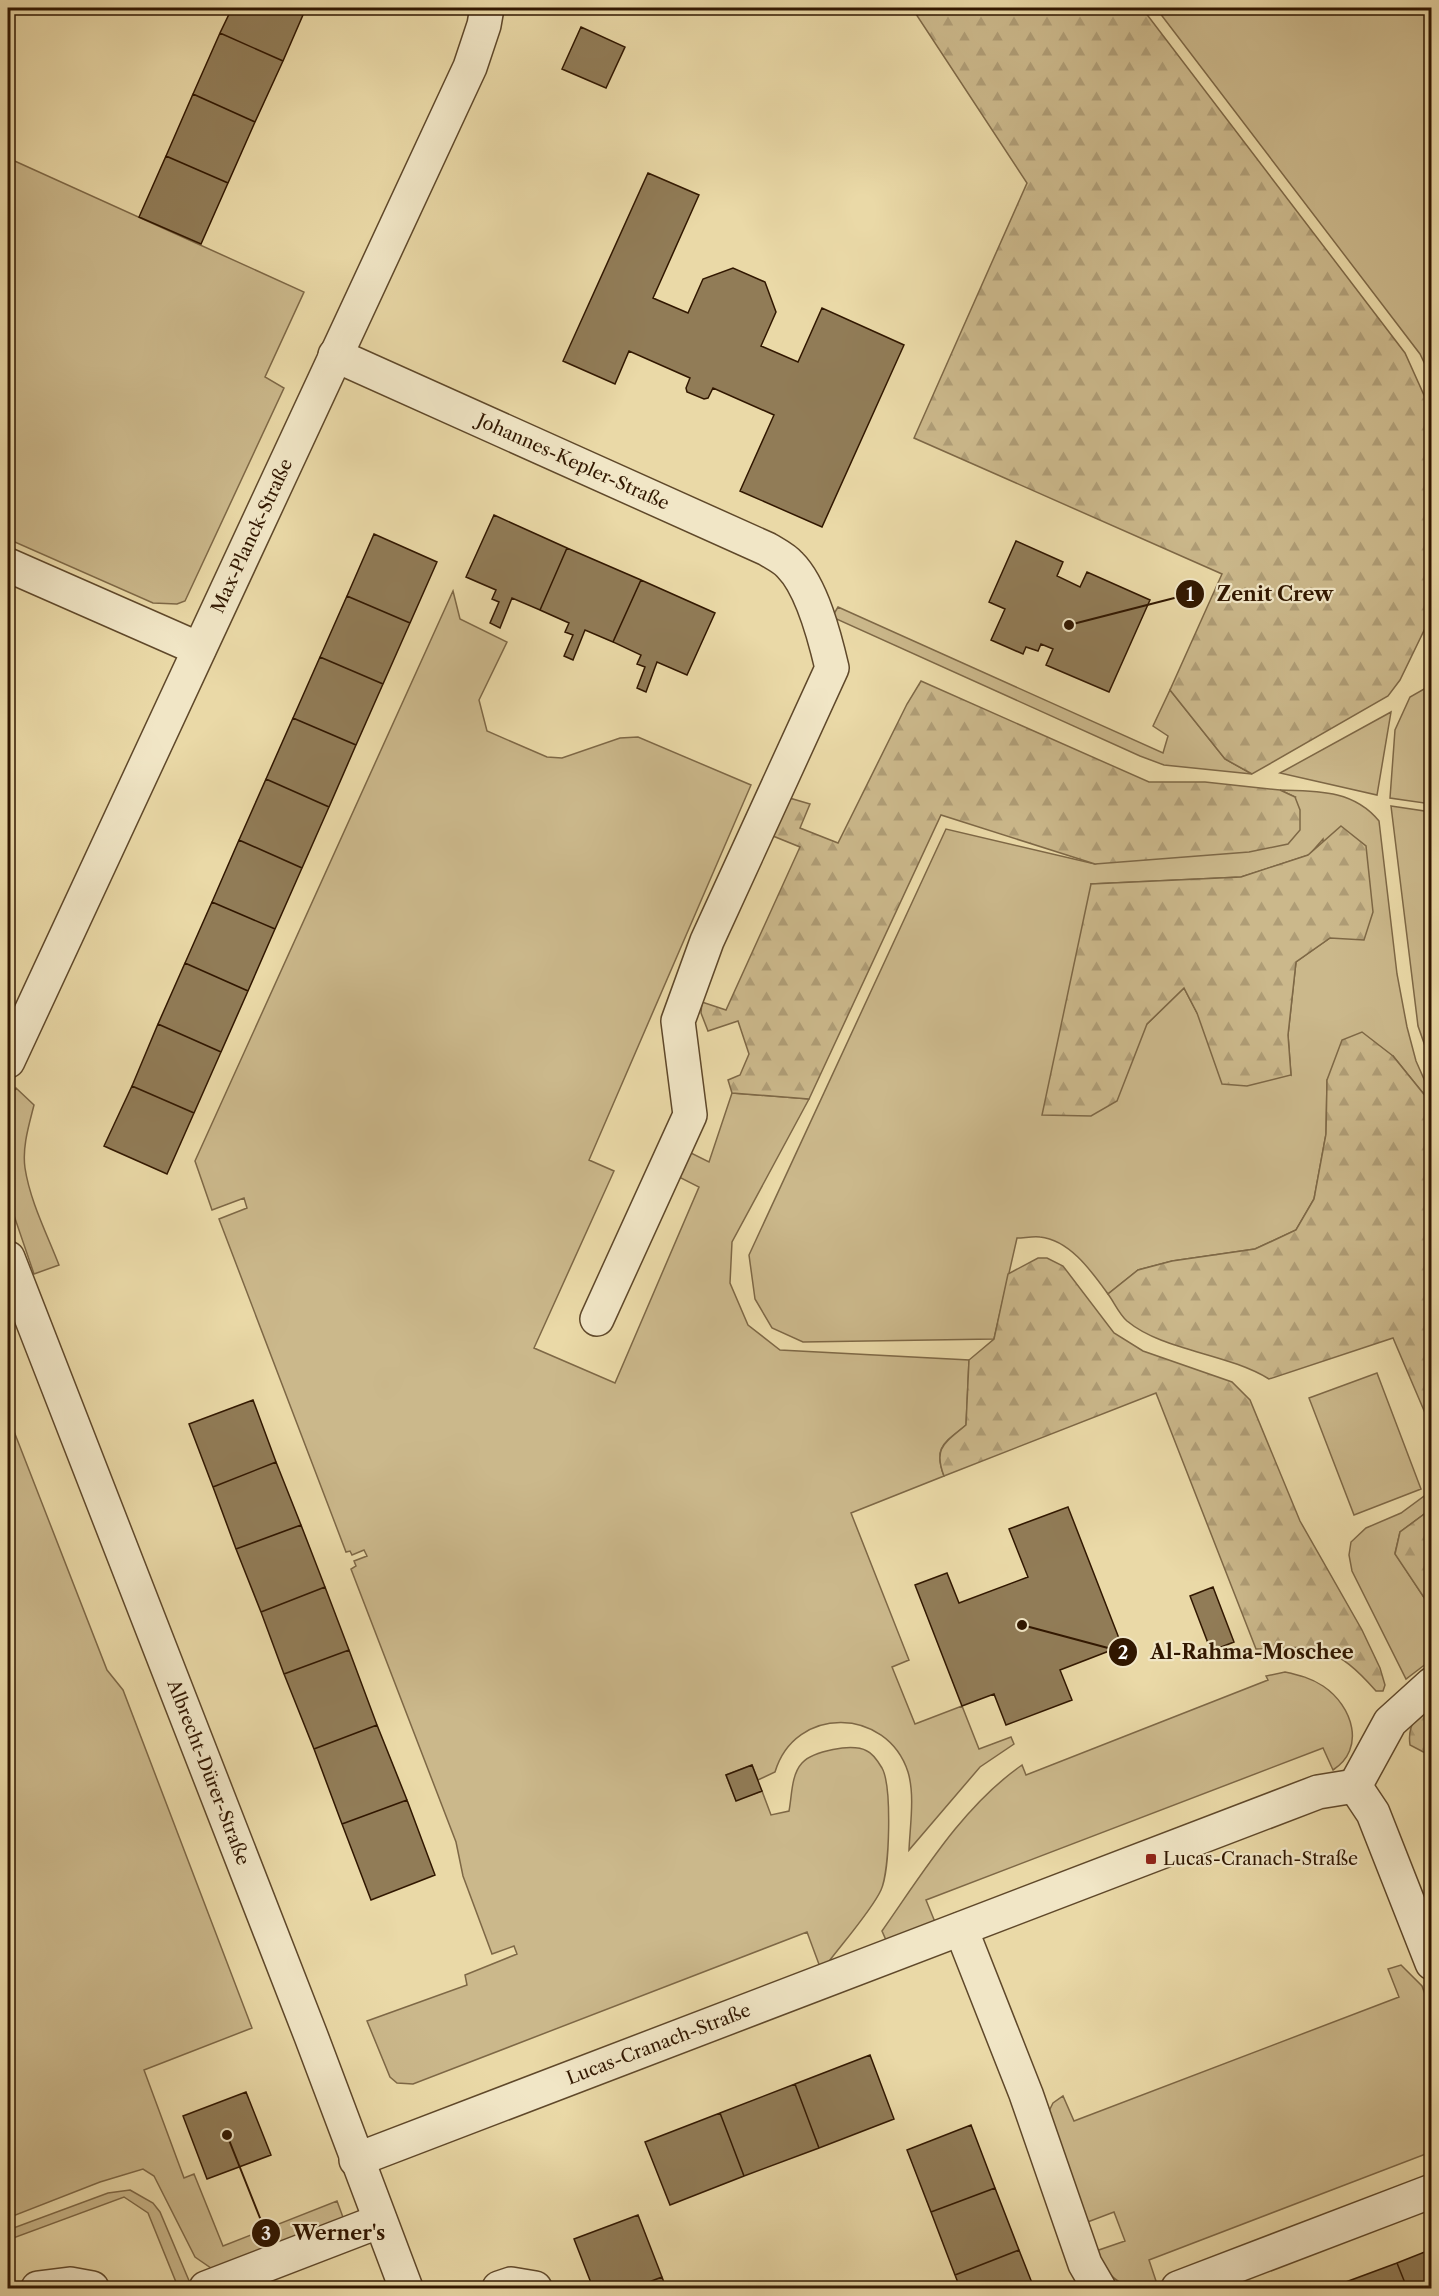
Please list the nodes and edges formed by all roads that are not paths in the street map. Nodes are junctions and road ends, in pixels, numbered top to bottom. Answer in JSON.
{"nodes":[{"id":1,"x":487,"y":8,"type":"edge"},
{"id":2,"x":335,"y":355,"type":"junction"},
{"id":3,"x":8,"y":565,"type":"edge"},
{"id":4,"x":199,"y":649,"type":"junction"},
{"id":5,"x":8,"y":1061,"type":"edge"},
{"id":6,"x":8,"y":1258,"type":"edge"},
{"id":7,"x":597,"y":1319,"type":"dead end"},
{"id":8,"x":1431,"y":1684,"type":"edge"},
{"id":9,"x":1355,"y":1786,"type":"junction"},
{"id":10,"x":961,"y":1929,"type":"junction"},
{"id":11,"x":1431,"y":1963,"type":"edge"},
{"id":12,"x":356,"y":2160,"type":"junction"},
{"id":13,"x":1431,"y":2191,"type":"edge"},
{"id":14,"x":380,"y":2221,"type":"junction"},
{"id":15,"x":38,"y":2289,"type":"edge"},
{"id":16,"x":92,"y":2289,"type":"edge"},
{"id":17,"x":206,"y":2289,"type":"edge"},
{"id":18,"x":406,"y":2289,"type":"edge"},
{"id":19,"x":499,"y":2289,"type":"edge"},
{"id":20,"x":535,"y":2289,"type":"edge"},
{"id":21,"x":1099,"y":2289,"type":"edge"},
{"id":22,"x":1178,"y":2289,"type":"edge"}],
"edges":[{"from":1,"to":2,"type":"street","name":"Max-Planck-Straße"},
{"from":2,"to":4,"type":"street","name":"Max-Planck-Straße"},
{"from":2,"to":7,"type":"street","name":"Johannes-Kepler-Straße"},
{"from":3,"to":4,"type":"street"},
{"from":4,"to":5,"type":"street","name":"Max-Planck-Straße"},
{"from":6,"to":12,"type":"street","name":"Albrecht-Dürer-Straße"},
{"from":8,"to":9,"type":"street"},
{"from":9,"to":10,"type":"street","name":"Lucas-Cranach-Straße"},
{"from":9,"to":11,"type":"street"},
{"from":10,"to":12,"type":"street","name":"Lucas-Cranach-Straße"},
{"from":10,"to":21,"type":"street"},
{"from":12,"to":14,"type":"street","name":"Albrecht-Dürer-Straße"},
{"from":13,"to":22,"type":"street"},
{"from":14,"to":17,"type":"street"},
{"from":14,"to":18,"type":"street","name":"Albrecht-Dürer-Straße"},
{"from":15,"to":16,"type":"street"},
{"from":19,"to":20,"type":"street"}]}
